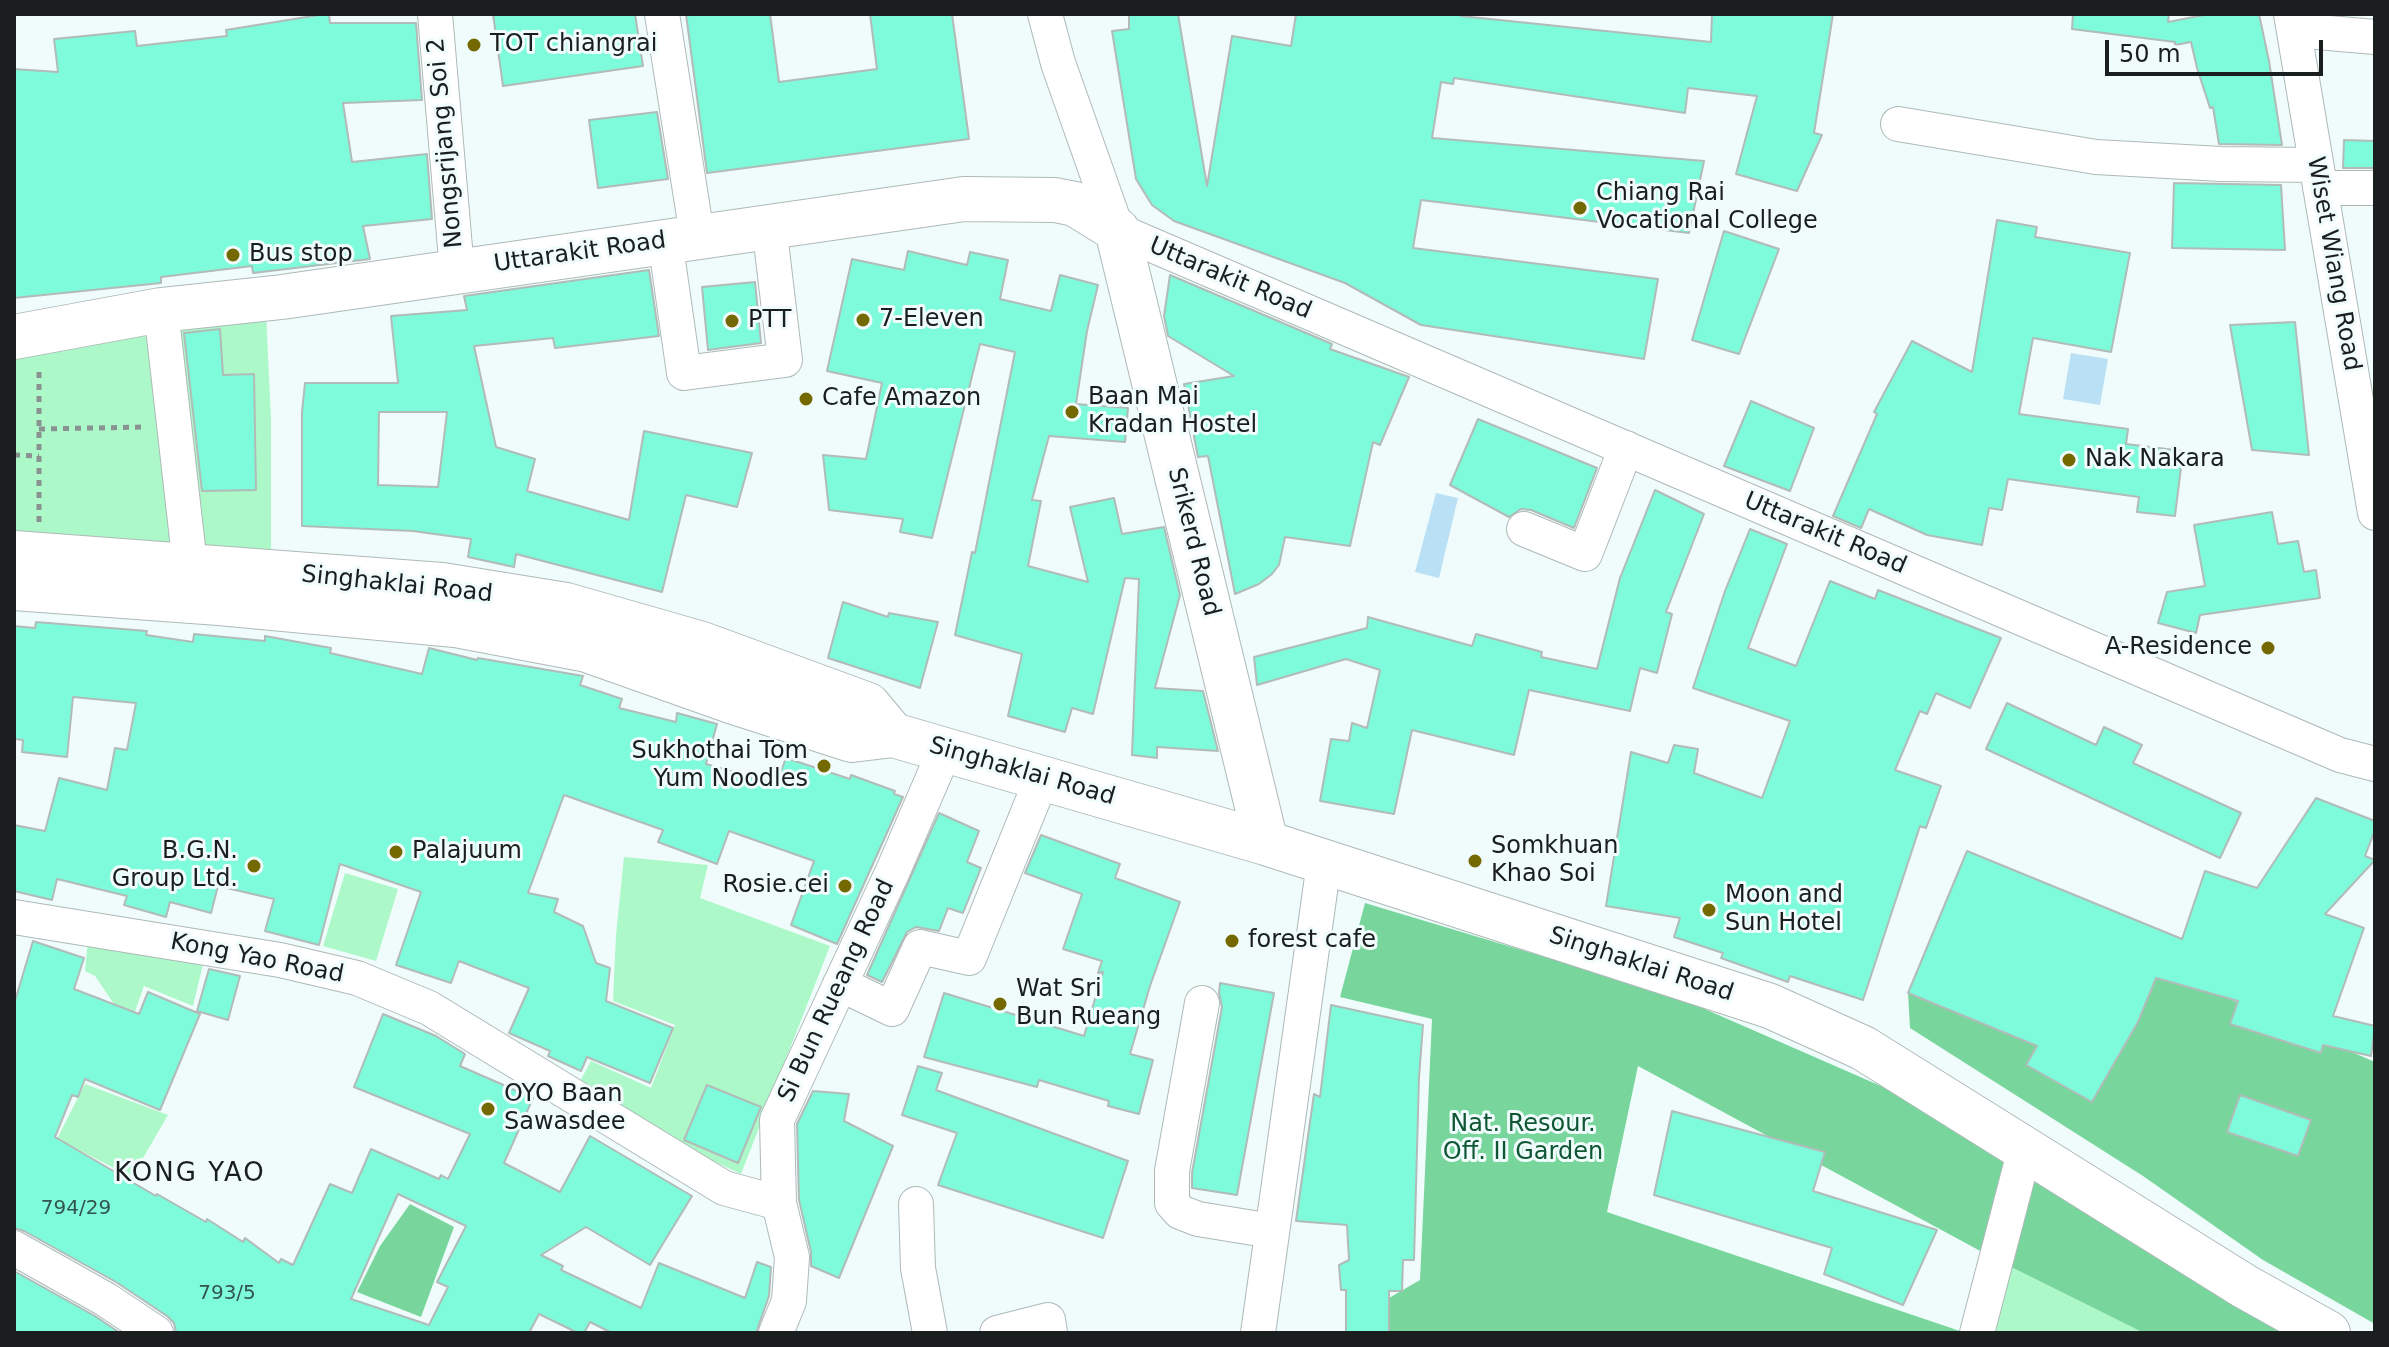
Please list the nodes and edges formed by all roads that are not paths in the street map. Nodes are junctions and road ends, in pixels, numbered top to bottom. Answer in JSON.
{"nodes":[{"id":1,"x":435,"y":14,"type":"edge"},
{"id":2,"x":662,"y":14,"type":"edge"},
{"id":3,"x":1045,"y":14,"type":"edge"},
{"id":4,"x":2293,"y":22,"type":"edge"},
{"id":5,"x":2360,"y":29,"type":"edge"},
{"id":6,"x":1898,"y":124,"type":"dead end"},
{"id":7,"x":2318,"y":177,"type":"junction"},
{"id":8,"x":2375,"y":188,"type":"edge"},
{"id":9,"x":769,"y":225,"type":"junction"},
{"id":10,"x":1117,"y":230,"type":"junction"},
{"id":11,"x":681,"y":238,"type":"junction"},
{"id":12,"x":457,"y":271,"type":"junction"},
{"id":13,"x":161,"y":310,"type":"junction"},
{"id":14,"x":27,"y":334,"type":"edge"},
{"id":15,"x":1626,"y":448,"type":"junction"},
{"id":16,"x":2375,"y":513,"type":"edge"},
{"id":17,"x":1524,"y":529,"type":"dead end"},
{"id":18,"x":22,"y":565,"type":"edge"},
{"id":19,"x":190,"y":565,"type":"junction"},
{"id":20,"x":893,"y":735,"type":"junction"},
{"id":21,"x":945,"y":750,"type":"junction"},
{"id":22,"x":2375,"y":764,"type":"edge"},
{"id":23,"x":1042,"y":778,"type":"junction"},
{"id":24,"x":1266,"y":843,"type":"junction"},
{"id":25,"x":1324,"y":863,"type":"junction"},
{"id":26,"x":14,"y":917,"type":"edge"},
{"id":27,"x":840,"y":984,"type":"junction"},
{"id":28,"x":1202,"y":1003,"type":"dead end"},
{"id":29,"x":2025,"y":1149,"type":"junction"},
{"id":30,"x":779,"y":1203,"type":"junction"},
{"id":31,"x":916,"y":1204,"type":"dead end"},
{"id":32,"x":1272,"y":1231,"type":"junction"},
{"id":33,"x":14,"y":1248,"type":"edge"},
{"id":34,"x":156,"y":1333,"type":"edge"},
{"id":35,"x":776,"y":1333,"type":"edge"},
{"id":36,"x":930,"y":1333,"type":"edge"},
{"id":37,"x":997,"y":1333,"type":"edge"},
{"id":38,"x":1050,"y":1333,"type":"edge"},
{"id":39,"x":1258,"y":1333,"type":"edge"},
{"id":40,"x":1977,"y":1333,"type":"edge"},
{"id":41,"x":2328,"y":1333,"type":"edge"}],
"edges":[{"from":1,"to":12,"type":"street","name":"Nongsrijang Soi 2"},
{"from":2,"to":11,"type":"street"},
{"from":3,"to":10,"type":"street","name":"Srikerd Road"},
{"from":4,"to":5,"type":"street"},
{"from":4,"to":7,"type":"street","name":"Wiset Wiang Road"},
{"from":6,"to":7,"type":"street"},
{"from":7,"to":8,"type":"street"},
{"from":7,"to":16,"type":"street","name":"Wiset Wiang Road"},
{"from":9,"to":10,"type":"main road","name":"Uttarakit Road"},
{"from":9,"to":11,"type":"main road","name":"Uttarakit Road"},
{"from":9,"to":11,"type":"street"},
{"from":10,"to":15,"type":"street","name":"Uttarakit Road"},
{"from":10,"to":24,"type":"main road","name":"Srikerd Road"},
{"from":11,"to":12,"type":"main road","name":"Uttarakit Road"},
{"from":12,"to":13,"type":"main road","name":"Uttarakit Road"},
{"from":13,"to":14,"type":"main road","name":"Uttarakit Road"},
{"from":13,"to":19,"type":"street"},
{"from":15,"to":17,"type":"street"},
{"from":15,"to":22,"type":"street","name":"Uttarakit Road"},
{"from":18,"to":19,"type":"main road","name":"Singhaklai Road"},
{"from":18,"to":20,"type":"main road","name":"Singhaklai Road"},
{"from":19,"to":20,"type":"main road","name":"Singhaklai Road"},
{"from":20,"to":21,"type":"main road","name":"Singhaklai Road"},
{"from":21,"to":23,"type":"main road","name":"Singhaklai Road"},
{"from":21,"to":27,"type":"street","name":"Si Bun Rueang Road"},
{"from":23,"to":24,"type":"main road","name":"Singhaklai Road"},
{"from":23,"to":27,"type":"street"},
{"from":24,"to":25,"type":"main road","name":"Singhaklai Road"},
{"from":25,"to":29,"type":"main road","name":"Singhaklai Road"},
{"from":25,"to":32,"type":"street"},
{"from":26,"to":30,"type":"street","name":"Kong Yao Road"},
{"from":27,"to":30,"type":"street","name":"Si Bun Rueang Road"},
{"from":28,"to":32,"type":"street"},
{"from":29,"to":40,"type":"street"},
{"from":29,"to":41,"type":"main road","name":"Singhaklai Road"},
{"from":30,"to":35,"type":"street","name":"Si Bun Rueang Road"},
{"from":31,"to":36,"type":"street"},
{"from":32,"to":39,"type":"street"},
{"from":33,"to":34,"type":"street"},
{"from":37,"to":38,"type":"street"}]}
